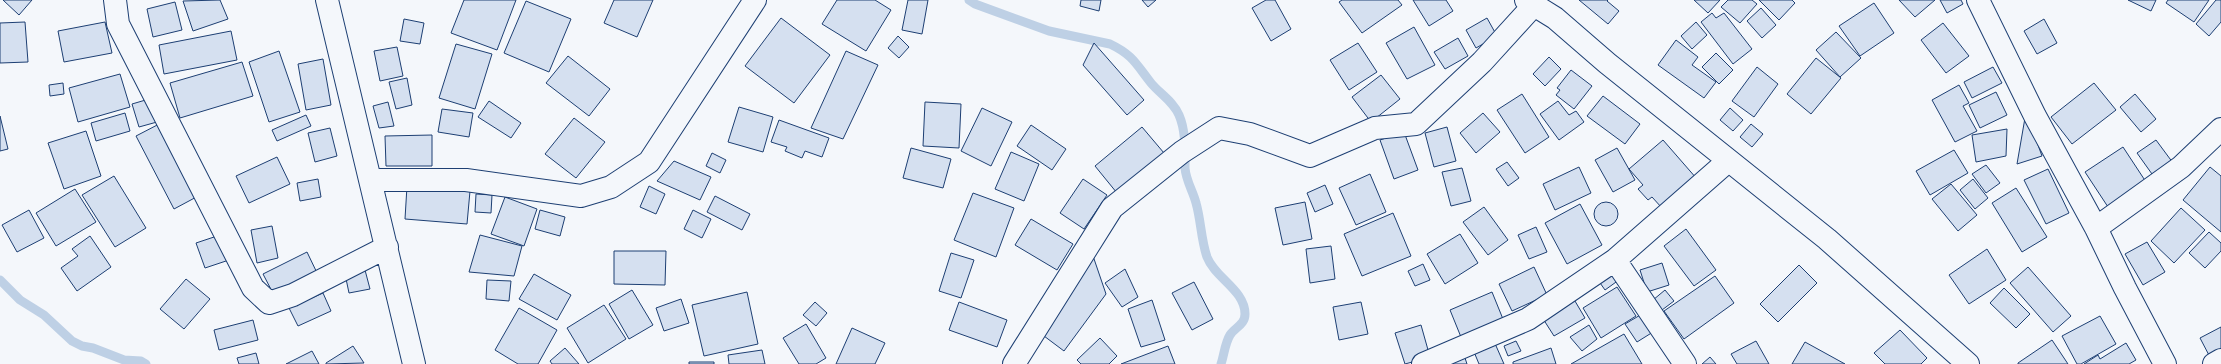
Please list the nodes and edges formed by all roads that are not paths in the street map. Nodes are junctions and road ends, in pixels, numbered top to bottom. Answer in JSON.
{"nodes":[{"id":1,"x":115,"y":0,"type":"edge"},
{"id":2,"x":327,"y":0,"type":"edge"},
{"id":3,"x":755,"y":0,"type":"edge"},
{"id":4,"x":1978,"y":0,"type":"edge"},
{"id":5,"x":1529,"y":3,"type":"edge"},
{"id":6,"x":2221,"y":129,"type":"edge"},
{"id":7,"x":1728,"y":161,"type":"junction"},
{"id":8,"x":370,"y":180,"type":"junction"},
{"id":9,"x":2096,"y":228,"type":"junction"},
{"id":10,"x":387,"y":247,"type":"junction"},
{"id":11,"x":1615,"y":260,"type":"junction"},
{"id":12,"x":2221,"y":360,"type":"edge"},
{"id":13,"x":414,"y":364,"type":"edge"},
{"id":14,"x":1014,"y":364,"type":"edge"},
{"id":15,"x":1423,"y":364,"type":"edge"},
{"id":16,"x":1685,"y":364,"type":"edge"},
{"id":17,"x":1968,"y":364,"type":"edge"},
{"id":18,"x":2165,"y":364,"type":"edge"},
{"id":19,"x":2214,"y":364,"type":"edge"}],
"edges":[{"from":1,"to":10,"type":"street"},
{"from":2,"to":8,"type":"street"},
{"from":3,"to":8,"type":"street"},
{"from":4,"to":9,"type":"street"},
{"from":5,"to":7,"type":"street"},
{"from":5,"to":14,"type":"street"},
{"from":6,"to":9,"type":"street"},
{"from":7,"to":11,"type":"street"},
{"from":7,"to":17,"type":"street"},
{"from":8,"to":10,"type":"street"},
{"from":9,"to":18,"type":"street"},
{"from":10,"to":13,"type":"street"},
{"from":11,"to":15,"type":"street"},
{"from":11,"to":16,"type":"street"},
{"from":12,"to":19,"type":"street"}]}
